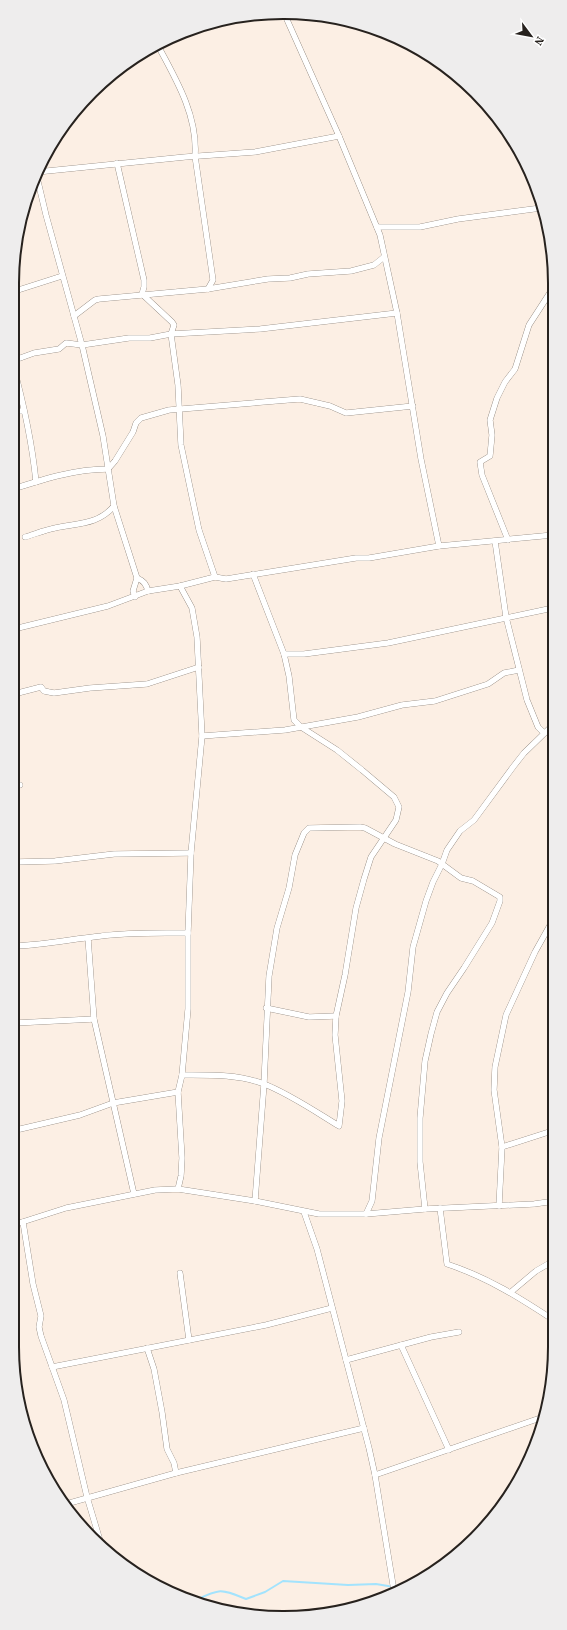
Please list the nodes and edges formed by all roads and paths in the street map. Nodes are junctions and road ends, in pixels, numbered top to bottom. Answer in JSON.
{"nodes":[{"id":1,"x":287,"y":19,"type":"edge"},
{"id":2,"x":160,"y":50,"type":"edge"},
{"id":3,"x":339,"y":136,"type":"junction"},
{"id":4,"x":195,"y":156,"type":"junction"},
{"id":5,"x":117,"y":163,"type":"junction"},
{"id":6,"x":44,"y":171,"type":"edge"},
{"id":7,"x":39,"y":182,"type":"edge"},
{"id":8,"x":537,"y":209,"type":"edge"},
{"id":9,"x":377,"y":227,"type":"junction"},
{"id":10,"x":384,"y":257,"type":"junction"},
{"id":11,"x":62,"y":276,"type":"junction"},
{"id":12,"x":208,"y":289,"type":"junction"},
{"id":13,"x":19,"y":290,"type":"edge"},
{"id":14,"x":142,"y":294,"type":"junction"},
{"id":15,"x":548,"y":296,"type":"edge"},
{"id":16,"x":397,"y":313,"type":"junction"},
{"id":17,"x":74,"y":316,"type":"junction"},
{"id":18,"x":172,"y":334,"type":"junction"},
{"id":19,"x":82,"y":345,"type":"junction"},
{"id":20,"x":19,"y":358,"type":"edge"},
{"id":21,"x":19,"y":387,"type":"edge"},
{"id":22,"x":413,"y":406,"type":"junction"},
{"id":23,"x":179,"y":408,"type":"junction"},
{"id":24,"x":19,"y":411,"type":"edge"},
{"id":25,"x":24,"y":411,"type":"junction"},
{"id":26,"x":108,"y":469,"type":"junction"},
{"id":27,"x":36,"y":482,"type":"junction"},
{"id":28,"x":19,"y":486,"type":"edge"},
{"id":29,"x":114,"y":506,"type":"junction"},
{"id":30,"x":548,"y":536,"type":"edge"},
{"id":31,"x":25,"y":537,"type":"dead end"},
{"id":32,"x":508,"y":540,"type":"junction"},
{"id":33,"x":494,"y":541,"type":"junction"},
{"id":34,"x":439,"y":546,"type":"junction"},
{"id":35,"x":253,"y":574,"type":"junction"},
{"id":36,"x":215,"y":577,"type":"junction"},
{"id":37,"x":137,"y":578,"type":"junction"},
{"id":38,"x":180,"y":586,"type":"junction"},
{"id":39,"x":148,"y":591,"type":"junction"},
{"id":40,"x":134,"y":597,"type":"junction"},
{"id":41,"x":548,"y":609,"type":"edge"},
{"id":42,"x":506,"y":617,"type":"junction"},
{"id":43,"x":19,"y":628,"type":"edge"},
{"id":44,"x":284,"y":654,"type":"junction"},
{"id":45,"x":199,"y":667,"type":"junction"},
{"id":46,"x":519,"y":670,"type":"junction"},
{"id":47,"x":19,"y":693,"type":"edge"},
{"id":48,"x":300,"y":727,"type":"junction"},
{"id":49,"x":548,"y":729,"type":"edge"},
{"id":50,"x":544,"y":733,"type":"junction"},
{"id":51,"x":202,"y":736,"type":"junction"},
{"id":52,"x":384,"y":838,"type":"junction"},
{"id":53,"x":191,"y":853,"type":"junction"},
{"id":54,"x":19,"y":862,"type":"edge"},
{"id":55,"x":442,"y":864,"type":"junction"},
{"id":56,"x":548,"y":929,"type":"edge"},
{"id":57,"x":188,"y":933,"type":"junction"},
{"id":58,"x":88,"y":938,"type":"junction"},
{"id":59,"x":19,"y":946,"type":"edge"},
{"id":60,"x":266,"y":1008,"type":"junction"},
{"id":61,"x":336,"y":1016,"type":"junction"},
{"id":62,"x":94,"y":1019,"type":"junction"},
{"id":63,"x":19,"y":1023,"type":"edge"},
{"id":64,"x":182,"y":1075,"type":"junction"},
{"id":65,"x":264,"y":1084,"type":"junction"},
{"id":66,"x":178,"y":1092,"type":"junction"},
{"id":67,"x":113,"y":1103,"type":"junction"},
{"id":68,"x":19,"y":1129,"type":"edge"},
{"id":69,"x":548,"y":1132,"type":"edge"},
{"id":70,"x":502,"y":1147,"type":"junction"},
{"id":71,"x":178,"y":1189,"type":"junction"},
{"id":72,"x":134,"y":1194,"type":"junction"},
{"id":73,"x":255,"y":1201,"type":"junction"},
{"id":74,"x":548,"y":1202,"type":"edge"},
{"id":75,"x":499,"y":1206,"type":"junction"},
{"id":76,"x":440,"y":1208,"type":"junction"},
{"id":77,"x":425,"y":1209,"type":"junction"},
{"id":78,"x":304,"y":1212,"type":"junction"},
{"id":79,"x":366,"y":1214,"type":"junction"},
{"id":80,"x":23,"y":1222,"type":"junction"},
{"id":81,"x":19,"y":1223,"type":"edge"},
{"id":82,"x":548,"y":1264,"type":"edge"},
{"id":83,"x":180,"y":1273,"type":"dead end"},
{"id":84,"x":511,"y":1292,"type":"junction"},
{"id":85,"x":332,"y":1308,"type":"junction"},
{"id":86,"x":548,"y":1316,"type":"edge"},
{"id":87,"x":459,"y":1332,"type":"dead end"},
{"id":88,"x":189,"y":1340,"type":"junction"},
{"id":89,"x":401,"y":1345,"type":"junction"},
{"id":90,"x":147,"y":1348,"type":"junction"},
{"id":91,"x":346,"y":1360,"type":"junction"},
{"id":92,"x":52,"y":1367,"type":"junction"},
{"id":93,"x":538,"y":1419,"type":"edge"},
{"id":94,"x":364,"y":1428,"type":"junction"},
{"id":95,"x":450,"y":1450,"type":"junction"},
{"id":96,"x":176,"y":1473,"type":"junction"},
{"id":97,"x":375,"y":1475,"type":"junction"},
{"id":98,"x":87,"y":1497,"type":"junction"},
{"id":99,"x":70,"y":1503,"type":"edge"},
{"id":100,"x":99,"y":1536,"type":"edge"},
{"id":101,"x":394,"y":1587,"type":"edge"}],
"edges":[{"from":1,"to":3,"type":"street"},
{"from":2,"to":4,"type":"street"},
{"from":3,"to":4,"type":"street"},
{"from":3,"to":9,"type":"street"},
{"from":4,"to":5,"type":"street"},
{"from":4,"to":12,"type":"street"},
{"from":5,"to":6,"type":"street"},
{"from":5,"to":14,"type":"street"},
{"from":7,"to":11,"type":"street"},
{"from":8,"to":9,"type":"street"},
{"from":9,"to":10,"type":"street"},
{"from":10,"to":12,"type":"street"},
{"from":10,"to":16,"type":"street"},
{"from":11,"to":13,"type":"street"},
{"from":11,"to":17,"type":"street"},
{"from":12,"to":14,"type":"street"},
{"from":14,"to":17,"type":"street"},
{"from":14,"to":18,"type":"street"},
{"from":15,"to":32,"type":"street"},
{"from":16,"to":18,"type":"street"},
{"from":16,"to":22,"type":"street"},
{"from":17,"to":19,"type":"street"},
{"from":18,"to":19,"type":"street"},
{"from":18,"to":23,"type":"street"},
{"from":19,"to":20,"type":"street"},
{"from":19,"to":26,"type":"street"},
{"from":21,"to":25,"type":"street"},
{"from":22,"to":23,"type":"street"},
{"from":22,"to":34,"type":"street"},
{"from":23,"to":26,"type":"street"},
{"from":23,"to":36,"type":"street"},
{"from":24,"to":25,"type":"street"},
{"from":25,"to":27,"type":"street"},
{"from":26,"to":27,"type":"street"},
{"from":26,"to":29,"type":"street"},
{"from":27,"to":28,"type":"street"},
{"from":29,"to":31,"type":"street"},
{"from":29,"to":37,"type":"street"},
{"from":30,"to":32,"type":"street"},
{"from":32,"to":33,"type":"street"},
{"from":33,"to":34,"type":"street"},
{"from":33,"to":42,"type":"street"},
{"from":34,"to":35,"type":"street"},
{"from":35,"to":36,"type":"street"},
{"from":35,"to":44,"type":"street"},
{"from":36,"to":38,"type":"street"},
{"from":37,"to":39,"type":"street"},
{"from":37,"to":40,"type":"street"},
{"from":38,"to":39,"type":"street"},
{"from":38,"to":45,"type":"street"},
{"from":39,"to":40,"type":"street"},
{"from":40,"to":43,"type":"street"},
{"from":41,"to":42,"type":"street"},
{"from":42,"to":44,"type":"street"},
{"from":42,"to":46,"type":"street"},
{"from":44,"to":48,"type":"street"},
{"from":45,"to":47,"type":"street"},
{"from":45,"to":51,"type":"street"},
{"from":46,"to":48,"type":"street"},
{"from":46,"to":50,"type":"street"},
{"from":48,"to":51,"type":"street"},
{"from":48,"to":52,"type":"street"},
{"from":49,"to":50,"type":"street"},
{"from":50,"to":55,"type":"street"},
{"from":51,"to":53,"type":"street"},
{"from":52,"to":55,"type":"street"},
{"from":52,"to":60,"type":"street"},
{"from":52,"to":61,"type":"street"},
{"from":53,"to":54,"type":"street"},
{"from":53,"to":57,"type":"street"},
{"from":55,"to":77,"type":"street"},
{"from":55,"to":79,"type":"street"},
{"from":56,"to":70,"type":"street"},
{"from":57,"to":58,"type":"street"},
{"from":57,"to":64,"type":"street"},
{"from":58,"to":59,"type":"street"},
{"from":58,"to":62,"type":"street"},
{"from":60,"to":61,"type":"street"},
{"from":60,"to":65,"type":"street"},
{"from":61,"to":65,"type":"street"},
{"from":62,"to":63,"type":"street"},
{"from":62,"to":67,"type":"street"},
{"from":64,"to":65,"type":"street"},
{"from":64,"to":66,"type":"street"},
{"from":65,"to":73,"type":"street"},
{"from":66,"to":67,"type":"street"},
{"from":66,"to":71,"type":"street"},
{"from":67,"to":68,"type":"street"},
{"from":67,"to":72,"type":"street"},
{"from":69,"to":70,"type":"street"},
{"from":70,"to":75,"type":"street"},
{"from":71,"to":72,"type":"street"},
{"from":71,"to":73,"type":"street"},
{"from":72,"to":80,"type":"street"},
{"from":73,"to":78,"type":"street"},
{"from":74,"to":75,"type":"street"},
{"from":75,"to":76,"type":"street"},
{"from":76,"to":77,"type":"street"},
{"from":76,"to":84,"type":"street"},
{"from":77,"to":79,"type":"street"},
{"from":78,"to":79,"type":"street"},
{"from":78,"to":85,"type":"street"},
{"from":80,"to":81,"type":"street"},
{"from":80,"to":92,"type":"street"},
{"from":82,"to":84,"type":"street"},
{"from":83,"to":88,"type":"street"},
{"from":84,"to":86,"type":"street"},
{"from":85,"to":88,"type":"street"},
{"from":85,"to":91,"type":"street"},
{"from":87,"to":89,"type":"street"},
{"from":88,"to":90,"type":"street"},
{"from":89,"to":91,"type":"street"},
{"from":89,"to":95,"type":"street"},
{"from":90,"to":92,"type":"street"},
{"from":90,"to":96,"type":"street"},
{"from":91,"to":94,"type":"street"},
{"from":92,"to":98,"type":"street"},
{"from":93,"to":95,"type":"street"},
{"from":94,"to":96,"type":"street"},
{"from":94,"to":97,"type":"street"},
{"from":95,"to":97,"type":"street"},
{"from":96,"to":98,"type":"street"},
{"from":97,"to":101,"type":"street"},
{"from":98,"to":99,"type":"street"},
{"from":98,"to":100,"type":"street"}]}
